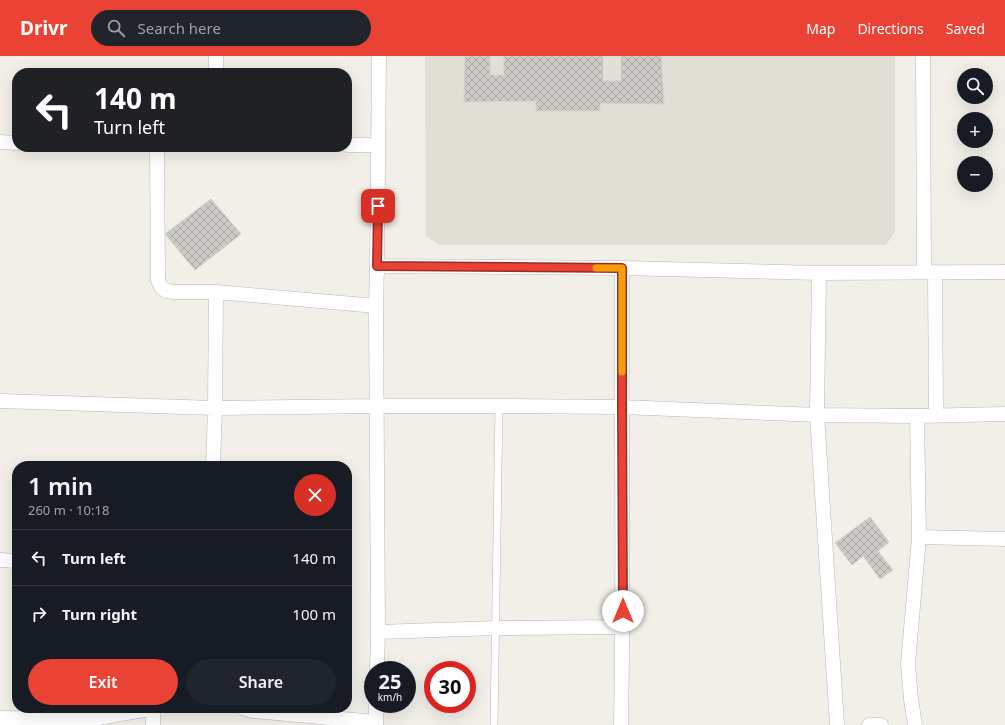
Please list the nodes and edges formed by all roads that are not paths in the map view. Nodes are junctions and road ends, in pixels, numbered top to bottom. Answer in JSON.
{"nodes":[{"id":1,"x":216,"y":56,"type":"edge"},
{"id":2,"x":379,"y":56,"type":"edge"},
{"id":3,"x":923,"y":56,"type":"edge"},
{"id":4,"x":216,"y":68,"type":"edge"},
{"id":5,"x":0,"y":142,"type":"edge"},
{"id":6,"x":12,"y":143,"type":"edge"},
{"id":7,"x":352,"y":145,"type":"edge"},
{"id":8,"x":378,"y":145,"type":"junction"},
{"id":9,"x":157,"y":152,"type":"edge"},
{"id":10,"x":377,"y":266,"type":"junction"},
{"id":11,"x":622,"y":268,"type":"junction"},
{"id":12,"x":929,"y":272,"type":"junction"},
{"id":13,"x":1005,"y":272,"type":"edge"},
{"id":14,"x":819,"y":273,"type":"junction"},
{"id":15,"x":216,"y":292,"type":"junction"},
{"id":16,"x":376,"y":306,"type":"junction"},
{"id":17,"x":0,"y":401,"type":"edge"},
{"id":18,"x":377,"y":406,"type":"junction"},
{"id":19,"x":499,"y":406,"type":"junction"},
{"id":20,"x":622,"y":407,"type":"junction"},
{"id":21,"x":215,"y":408,"type":"junction"},
{"id":22,"x":1005,"y":414,"type":"edge"},
{"id":23,"x":817,"y":415,"type":"junction"},
{"id":24,"x":917,"y":416,"type":"junction"},
{"id":25,"x":936,"y":416,"type":"junction"},
{"id":26,"x":213,"y":461,"type":"edge"},
{"id":27,"x":919,"y":538,"type":"junction"},
{"id":28,"x":1005,"y":539,"type":"edge"},
{"id":29,"x":0,"y":560,"type":"edge"},
{"id":30,"x":12,"y":561,"type":"edge"},
{"id":31,"x":623,"y":626,"type":"junction"},
{"id":32,"x":496,"y":628,"type":"junction"},
{"id":33,"x":378,"y":632,"type":"junction"},
{"id":34,"x":377,"y":661,"type":"edge"},
{"id":35,"x":126,"y":713,"type":"edge"},
{"id":36,"x":154,"y":713,"type":"edge"},
{"id":37,"x":272,"y":713,"type":"edge"},
{"id":38,"x":376,"y":713,"type":"edge"},
{"id":39,"x":0,"y":718,"type":"edge"},
{"id":40,"x":376,"y":724,"type":"edge"},
{"id":41,"x":153,"y":725,"type":"edge"},
{"id":42,"x":494,"y":725,"type":"edge"},
{"id":43,"x":621,"y":725,"type":"edge"},
{"id":44,"x":837,"y":725,"type":"edge"},
{"id":45,"x":869,"y":725,"type":"edge"},
{"id":46,"x":881,"y":725,"type":"edge"},
{"id":47,"x":915,"y":725,"type":"edge"}],
"edges":[{"from":1,"to":4,"type":"street"},
{"from":2,"to":8,"type":"street"},
{"from":3,"to":12,"type":"street"},
{"from":5,"to":6,"type":"street"},
{"from":7,"to":8,"type":"street"},
{"from":8,"to":10,"type":"street"},
{"from":9,"to":15,"type":"street"},
{"from":10,"to":11,"type":"street"},
{"from":10,"to":16,"type":"street"},
{"from":11,"to":14,"type":"street"},
{"from":11,"to":20,"type":"street"},
{"from":12,"to":13,"type":"street"},
{"from":12,"to":14,"type":"street"},
{"from":12,"to":25,"type":"street"},
{"from":14,"to":23,"type":"street"},
{"from":15,"to":16,"type":"street"},
{"from":15,"to":21,"type":"street"},
{"from":16,"to":18,"type":"street"},
{"from":17,"to":21,"type":"street"},
{"from":18,"to":19,"type":"street"},
{"from":18,"to":21,"type":"street"},
{"from":18,"to":33,"type":"street"},
{"from":19,"to":20,"type":"street"},
{"from":19,"to":32,"type":"lane"},
{"from":20,"to":23,"type":"street"},
{"from":20,"to":31,"type":"street"},
{"from":21,"to":26,"type":"street"},
{"from":22,"to":25,"type":"street"},
{"from":23,"to":24,"type":"street"},
{"from":23,"to":44,"type":"street"},
{"from":24,"to":25,"type":"street"},
{"from":24,"to":27,"type":"street"},
{"from":27,"to":28,"type":"street"},
{"from":27,"to":47,"type":"street"},
{"from":29,"to":30,"type":"street"},
{"from":31,"to":32,"type":"street"},
{"from":31,"to":43,"type":"street"},
{"from":32,"to":33,"type":"street"},
{"from":32,"to":42,"type":"lane"},
{"from":33,"to":34,"type":"street"},
{"from":35,"to":39,"type":"street"},
{"from":36,"to":41,"type":"street"},
{"from":37,"to":40,"type":"street"},
{"from":38,"to":40,"type":"street"},
{"from":45,"to":46,"type":"street"}]}
